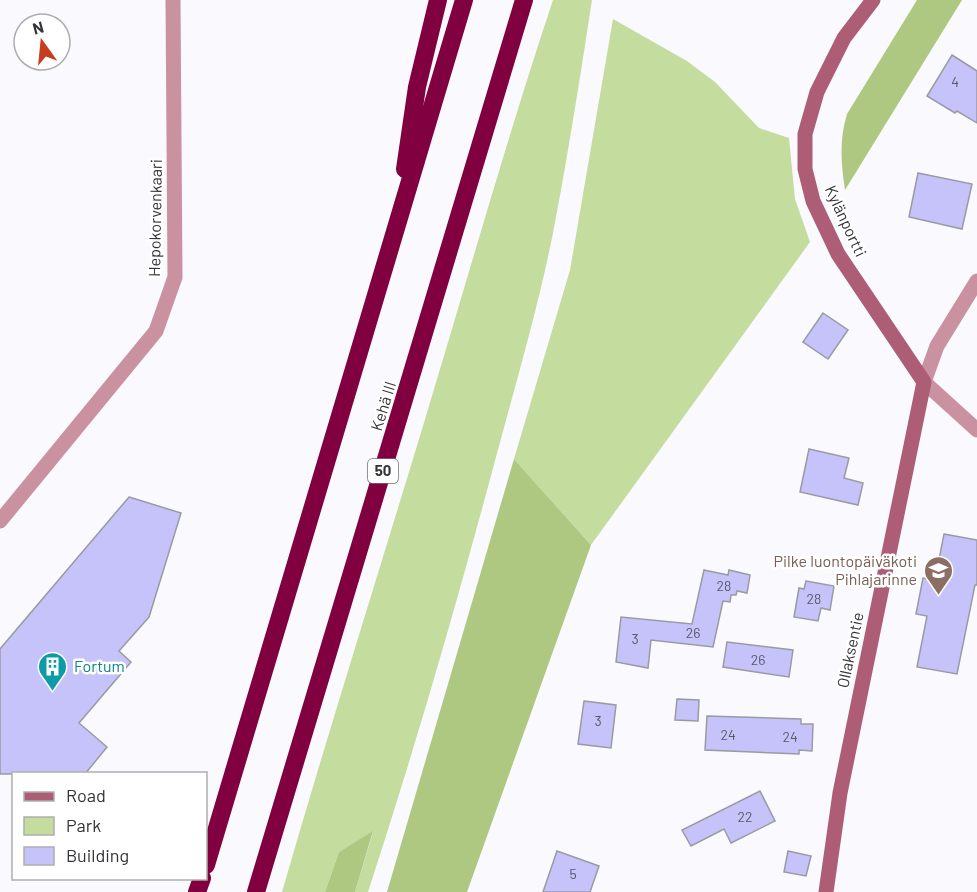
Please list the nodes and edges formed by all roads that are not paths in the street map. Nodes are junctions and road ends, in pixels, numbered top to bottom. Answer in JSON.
{"nodes":[{"id":1,"x":172,"y":0,"type":"edge"},
{"id":2,"x":438,"y":0,"type":"edge"},
{"id":3,"x":464,"y":0,"type":"edge"},
{"id":4,"x":524,"y":0,"type":"edge"},
{"id":5,"x":873,"y":0,"type":"edge"},
{"id":6,"x":396,"y":231,"type":"junction"},
{"id":7,"x":977,"y":281,"type":"edge"},
{"id":8,"x":924,"y":382,"type":"junction"},
{"id":9,"x":977,"y":430,"type":"edge"},
{"id":10,"x":0,"y":521,"type":"edge"},
{"id":11,"x":207,"y":862,"type":"edge"},
{"id":12,"x":256,"y":892,"type":"edge"},
{"id":13,"x":826,"y":892,"type":"edge"}],
"edges":[{"from":1,"to":10,"type":"street","name":"Hepokorvenkaari"},
{"from":2,"to":6,"type":"highway"},
{"from":3,"to":6,"type":"highway"},
{"from":4,"to":12,"type":"highway","name":"Kehä III","number":"50"},
{"from":5,"to":8,"type":"street","name":"Kylänportti"},
{"from":6,"to":11,"type":"highway"},
{"from":7,"to":8,"type":"street"},
{"from":8,"to":9,"type":"street"},
{"from":8,"to":13,"type":"street","name":"Ollaksentie"}]}
